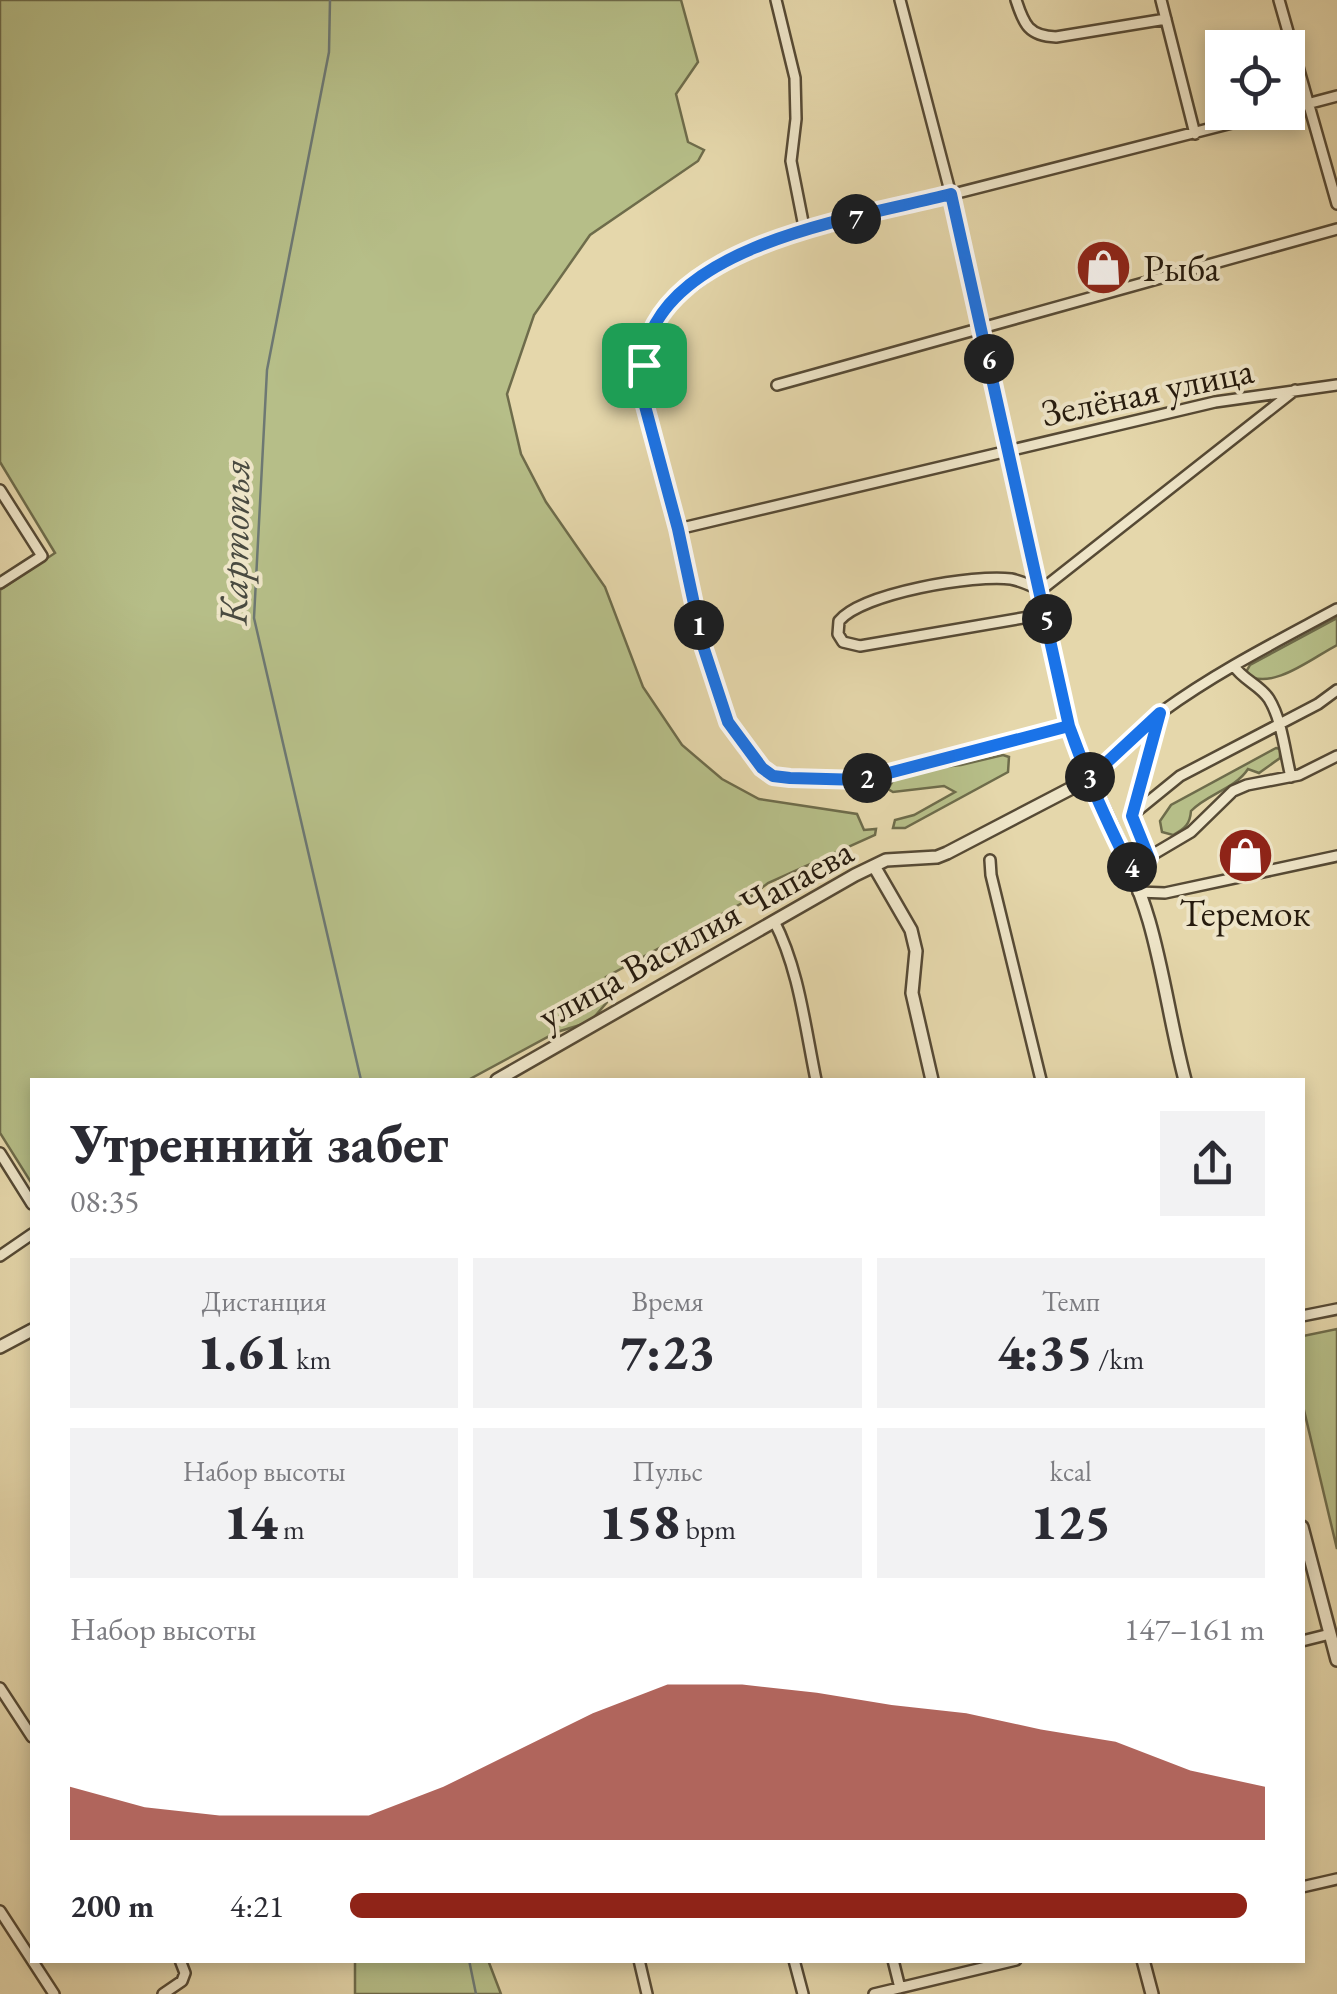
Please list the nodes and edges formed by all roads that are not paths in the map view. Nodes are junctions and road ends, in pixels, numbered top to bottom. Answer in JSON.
{"nodes":[{"id":1,"x":776,"y":0,"type":"edge"},
{"id":2,"x":900,"y":0,"type":"edge"},
{"id":3,"x":1016,"y":0,"type":"edge"},
{"id":4,"x":1162,"y":0,"type":"edge"},
{"id":5,"x":1279,"y":0,"type":"edge"},
{"id":6,"x":1166,"y":18,"type":"junction"},
{"id":7,"x":1337,"y":96,"type":"edge"},
{"id":8,"x":1306,"y":104,"type":"junction"},
{"id":9,"x":1210,"y":130,"type":"edge"},
{"id":10,"x":1195,"y":134,"type":"junction"},
{"id":11,"x":951,"y":194,"type":"junction"},
{"id":12,"x":1337,"y":204,"type":"edge"},
{"id":13,"x":1337,"y":229,"type":"edge"},
{"id":14,"x":805,"y":232,"type":"junction"},
{"id":15,"x":982,"y":329,"type":"junction"},
{"id":16,"x":777,"y":385,"type":"dead end"},
{"id":17,"x":1337,"y":385,"type":"edge"},
{"id":18,"x":1295,"y":390,"type":"junction"},
{"id":19,"x":1010,"y":452,"type":"junction"},
{"id":20,"x":0,"y":490,"type":"edge"},
{"id":21,"x":678,"y":529,"type":"junction"},
{"id":22,"x":0,"y":583,"type":"edge"},
{"id":23,"x":1041,"y":590,"type":"junction"},
{"id":24,"x":1337,"y":609,"type":"edge"},
{"id":25,"x":1046,"y":614,"type":"junction"},
{"id":26,"x":1234,"y":666,"type":"junction"},
{"id":27,"x":1337,"y":690,"type":"edge"},
{"id":28,"x":1160,"y":713,"type":"junction"},
{"id":29,"x":1276,"y":724,"type":"junction"},
{"id":30,"x":1069,"y":726,"type":"junction"},
{"id":31,"x":1337,"y":756,"type":"edge"},
{"id":32,"x":1291,"y":777,"type":"junction"},
{"id":33,"x":1089,"y":779,"type":"junction"},
{"id":34,"x":1132,"y":816,"type":"junction"},
{"id":35,"x":1337,"y":856,"type":"edge"},
{"id":36,"x":1149,"y":858,"type":"junction"},
{"id":37,"x":990,"y":860,"type":"dead end"},
{"id":38,"x":874,"y":866,"type":"junction"},
{"id":39,"x":1130,"y":868,"type":"junction"},
{"id":40,"x":1138,"y":892,"type":"junction"},
{"id":41,"x":774,"y":921,"type":"junction"},
{"id":42,"x":500,"y":1078,"type":"edge"},
{"id":43,"x":816,"y":1078,"type":"edge"},
{"id":44,"x":932,"y":1078,"type":"edge"},
{"id":45,"x":1041,"y":1078,"type":"edge"},
{"id":46,"x":1185,"y":1078,"type":"edge"},
{"id":47,"x":0,"y":1153,"type":"edge"},
{"id":48,"x":30,"y":1201,"type":"edge"},
{"id":49,"x":30,"y":1235,"type":"edge"},
{"id":50,"x":0,"y":1256,"type":"edge"},
{"id":51,"x":1337,"y":1309,"type":"edge"},
{"id":52,"x":1305,"y":1315,"type":"edge"},
{"id":53,"x":30,"y":1331,"type":"edge"},
{"id":54,"x":0,"y":1347,"type":"edge"},
{"id":55,"x":1305,"y":1538,"type":"edge"},
{"id":56,"x":1330,"y":1634,"type":"junction"},
{"id":57,"x":1305,"y":1640,"type":"edge"},
{"id":58,"x":1337,"y":1660,"type":"edge"},
{"id":59,"x":0,"y":1688,"type":"edge"},
{"id":60,"x":30,"y":1734,"type":"edge"},
{"id":61,"x":1337,"y":1878,"type":"edge"},
{"id":62,"x":1305,"y":1886,"type":"edge"},
{"id":63,"x":0,"y":1911,"type":"edge"},
{"id":64,"x":30,"y":1957,"type":"edge"},
{"id":65,"x":34,"y":1963,"type":"edge"},
{"id":66,"x":181,"y":1963,"type":"edge"},
{"id":67,"x":641,"y":1963,"type":"edge"},
{"id":68,"x":795,"y":1963,"type":"edge"},
{"id":69,"x":894,"y":1963,"type":"edge"},
{"id":70,"x":999,"y":1963,"type":"edge"},
{"id":71,"x":1144,"y":1963,"type":"edge"},
{"id":72,"x":900,"y":1988,"type":"junction"},
{"id":73,"x":54,"y":1994,"type":"edge"},
{"id":74,"x":164,"y":1994,"type":"edge"},
{"id":75,"x":647,"y":1994,"type":"edge"},
{"id":76,"x":803,"y":1994,"type":"edge"},
{"id":77,"x":874,"y":1994,"type":"edge"},
{"id":78,"x":1152,"y":1994,"type":"edge"}],
"edges":[{"from":1,"to":14,"type":"street"},
{"from":2,"to":11,"type":"street"},
{"from":3,"to":6,"type":"street"},
{"from":4,"to":6,"type":"street"},
{"from":5,"to":8,"type":"street"},
{"from":6,"to":10,"type":"street"},
{"from":7,"to":8,"type":"street"},
{"from":8,"to":12,"type":"street"},
{"from":9,"to":10,"type":"street"},
{"from":10,"to":11,"type":"street"},
{"from":11,"to":14,"type":"street"},
{"from":11,"to":15,"type":"street"},
{"from":13,"to":15,"type":"street"},
{"from":14,"to":21,"type":"street"},
{"from":15,"to":16,"type":"street"},
{"from":15,"to":19,"type":"street"},
{"from":17,"to":18,"type":"street","name":"Зелёная улица"},
{"from":18,"to":19,"type":"street","name":"Зелёная улица"},
{"from":18,"to":23,"type":"street"},
{"from":19,"to":21,"type":"street","name":"Зелёная улица"},
{"from":19,"to":23,"type":"street"},
{"from":20,"to":22,"type":"street"},
{"from":21,"to":30,"type":"street"},
{"from":23,"to":25,"type":"street"},
{"from":23,"to":25,"type":"street"},
{"from":24,"to":26,"type":"street"},
{"from":25,"to":30,"type":"street"},
{"from":26,"to":28,"type":"street"},
{"from":26,"to":29,"type":"street"},
{"from":27,"to":29,"type":"street"},
{"from":28,"to":33,"type":"street"},
{"from":28,"to":34,"type":"street"},
{"from":29,"to":32,"type":"street"},
{"from":29,"to":34,"type":"street"},
{"from":30,"to":33,"type":"street"},
{"from":31,"to":32,"type":"street"},
{"from":32,"to":36,"type":"street"},
{"from":33,"to":38,"type":"street","name":"улица Василия Чапаева"},
{"from":33,"to":39,"type":"street"},
{"from":34,"to":36,"type":"street"},
{"from":35,"to":40,"type":"street"},
{"from":36,"to":39,"type":"street"},
{"from":37,"to":45,"type":"street"},
{"from":38,"to":41,"type":"street","name":"улица Василия Чапаева"},
{"from":38,"to":44,"type":"street"},
{"from":39,"to":40,"type":"street"},
{"from":40,"to":46,"type":"street"},
{"from":41,"to":42,"type":"street","name":"улица Василия Чапаева"},
{"from":41,"to":43,"type":"street"},
{"from":47,"to":48,"type":"street"},
{"from":49,"to":50,"type":"street"},
{"from":51,"to":52,"type":"street"},
{"from":53,"to":54,"type":"street"},
{"from":55,"to":56,"type":"street"},
{"from":56,"to":57,"type":"street"},
{"from":56,"to":58,"type":"street"},
{"from":59,"to":60,"type":"street"},
{"from":61,"to":62,"type":"street"},
{"from":63,"to":64,"type":"street"},
{"from":65,"to":73,"type":"street"},
{"from":66,"to":74,"type":"street"},
{"from":67,"to":75,"type":"street"},
{"from":68,"to":76,"type":"street"},
{"from":69,"to":72,"type":"street"},
{"from":70,"to":72,"type":"street"},
{"from":71,"to":78,"type":"street"},
{"from":72,"to":77,"type":"street"}]}
